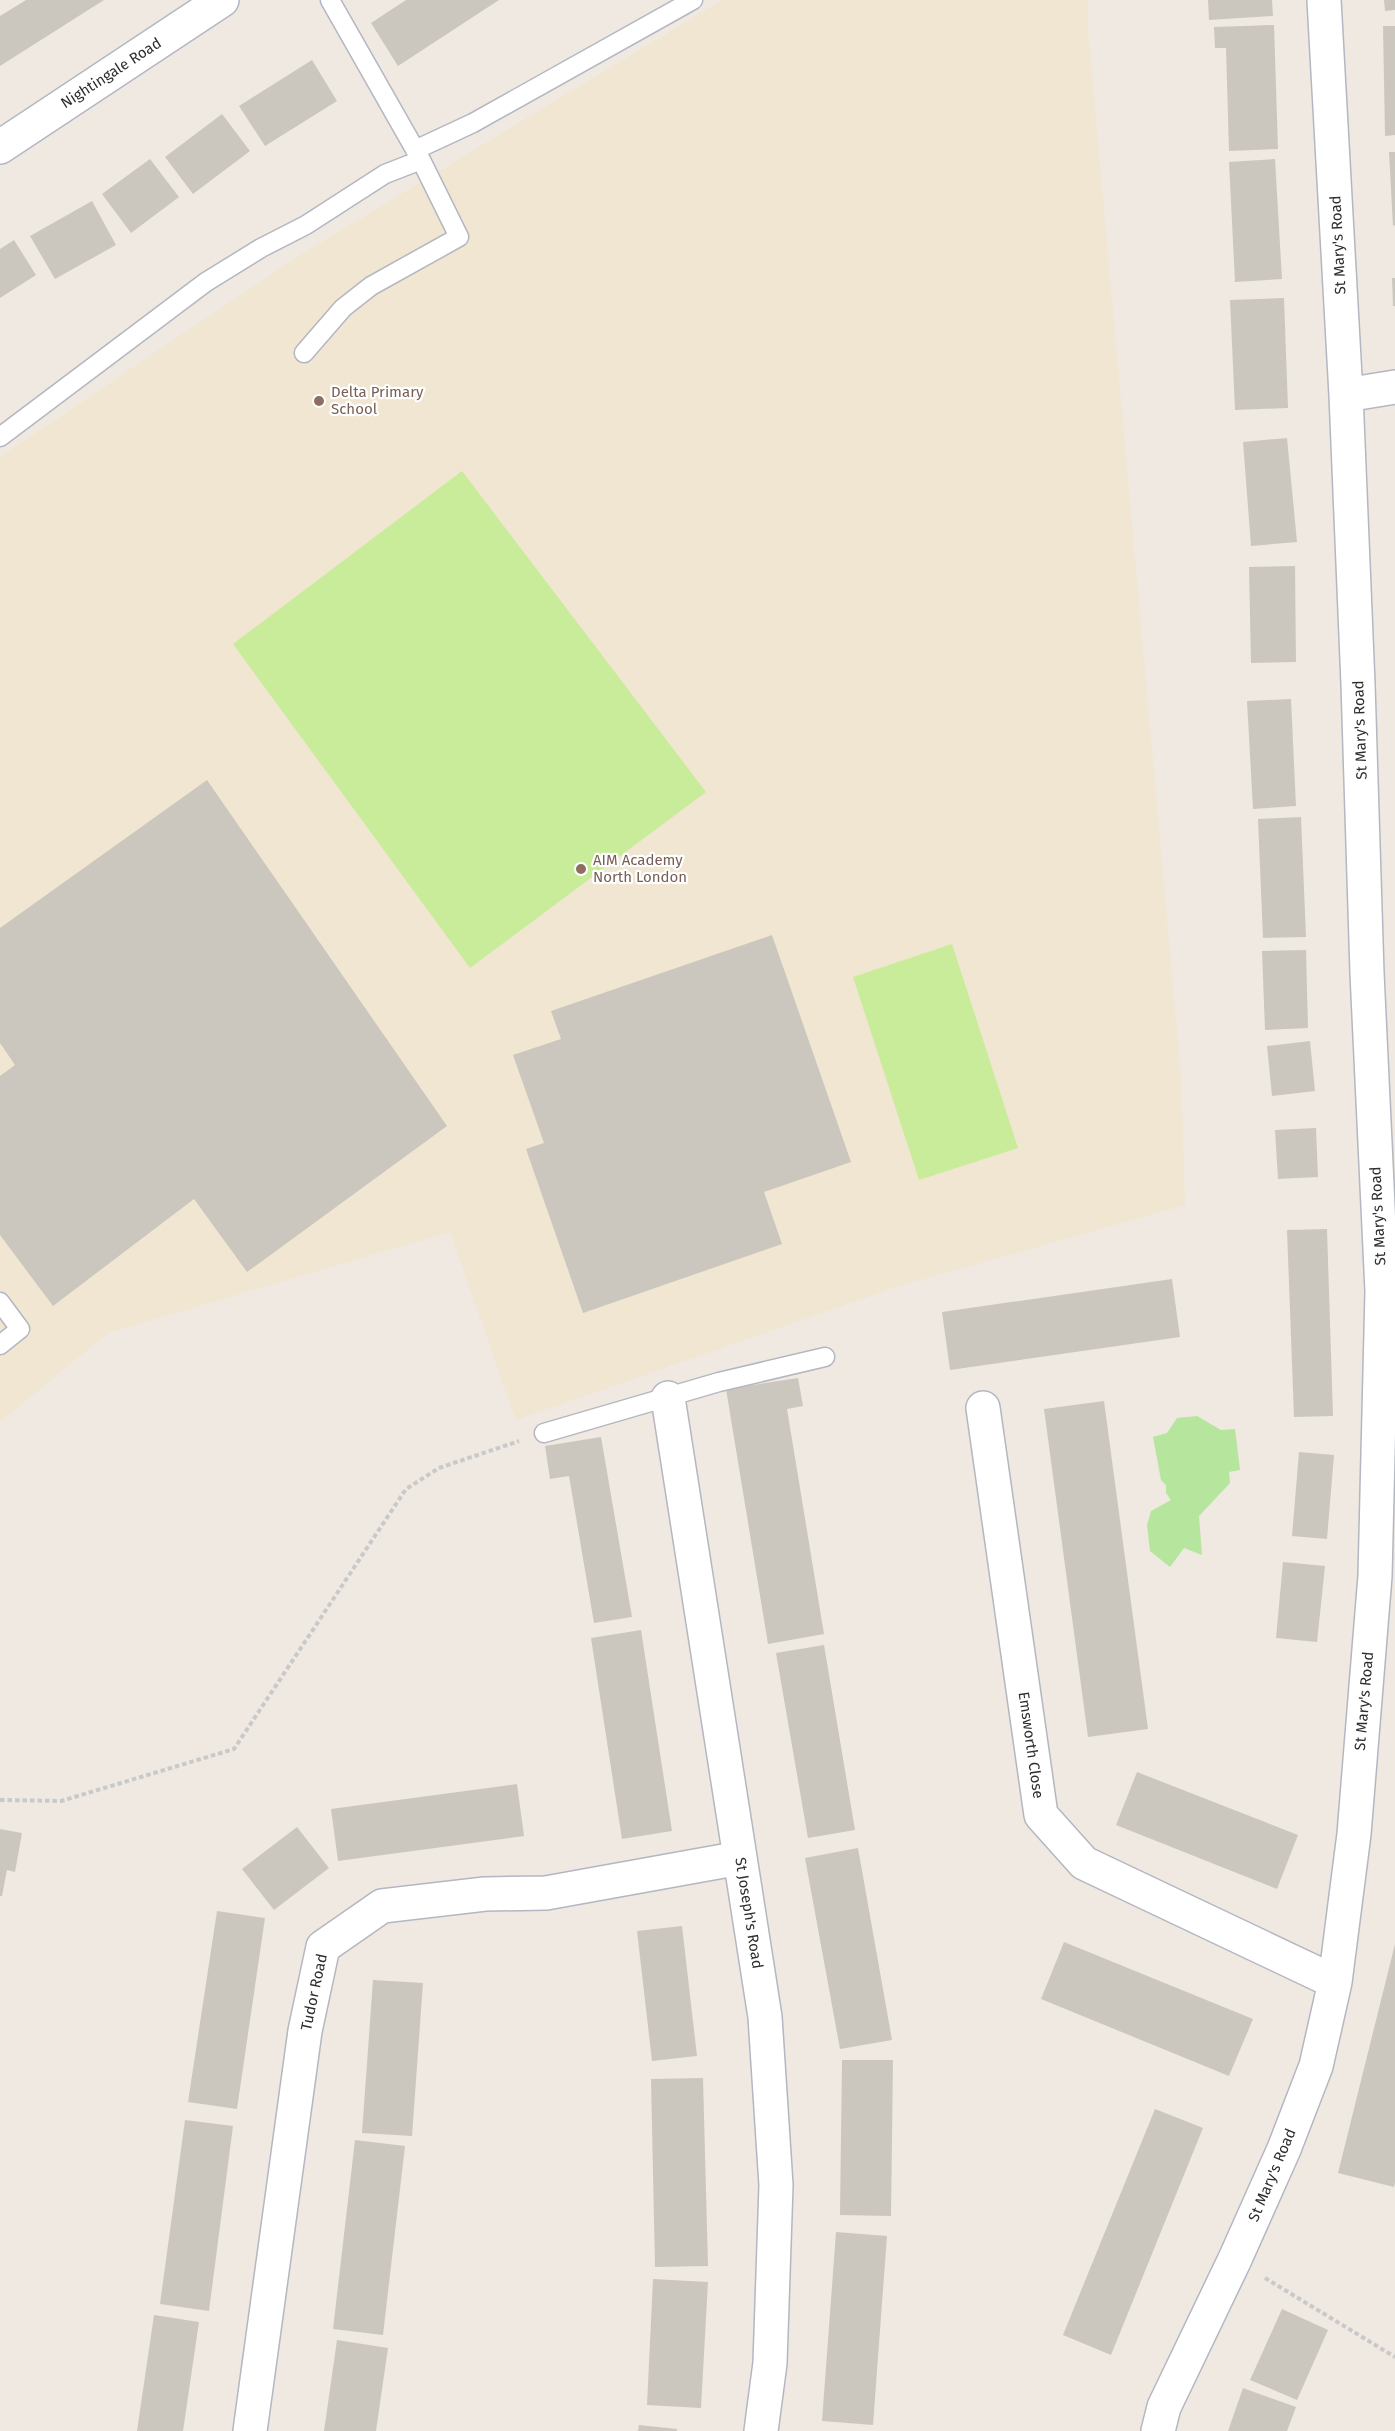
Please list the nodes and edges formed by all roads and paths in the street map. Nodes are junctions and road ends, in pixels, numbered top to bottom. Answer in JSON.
{"nodes":[{"id":1,"x":222,"y":0,"type":"edge"},
{"id":2,"x":330,"y":0,"type":"edge"},
{"id":3,"x":693,"y":0,"type":"edge"},
{"id":4,"x":1324,"y":0,"type":"edge"},
{"id":5,"x":0,"y":147,"type":"edge"},
{"id":6,"x":418,"y":155,"type":"junction"},
{"id":7,"x":304,"y":353,"type":"dead end"},
{"id":8,"x":1395,"y":387,"type":"edge"},
{"id":9,"x":1346,"y":394,"type":"junction"},
{"id":10,"x":0,"y":437,"type":"edge"},
{"id":11,"x":0,"y":1302,"type":"edge"},
{"id":12,"x":0,"y":1345,"type":"edge"},
{"id":13,"x":825,"y":1357,"type":"dead end"},
{"id":14,"x":668,"y":1398,"type":"junction"},
{"id":15,"x":983,"y":1407,"type":"dead end"},
{"id":16,"x":544,"y":1433,"type":"joint"},
{"id":17,"x":0,"y":1800,"type":"edge"},
{"id":18,"x":740,"y":1858,"type":"junction"},
{"id":19,"x":1335,"y":1982,"type":"junction"},
{"id":20,"x":1235,"y":2259,"type":"junction"},
{"id":21,"x":1395,"y":2357,"type":"edge"},
{"id":22,"x":250,"y":2431,"type":"edge"},
{"id":23,"x":761,"y":2431,"type":"edge"},
{"id":24,"x":1158,"y":2431,"type":"edge"}],
"edges":[{"from":1,"to":5,"type":"street","name":"Nightingale Road"},
{"from":2,"to":6,"type":"lane"},
{"from":3,"to":6,"type":"lane"},
{"from":4,"to":9,"type":"street","name":"St Mary's Road"},
{"from":6,"to":7,"type":"lane"},
{"from":6,"to":10,"type":"lane"},
{"from":8,"to":9,"type":"street"},
{"from":9,"to":19,"type":"street","name":"St Mary's Road"},
{"from":11,"to":12,"type":"lane"},
{"from":13,"to":14,"type":"lane"},
{"from":14,"to":16,"type":"lane"},
{"from":14,"to":18,"type":"street","name":"St Joseph's Road"},
{"from":15,"to":19,"type":"street","name":"Emsworth Close"},
{"from":16,"to":17,"type":"path"},
{"from":18,"to":22,"type":"street","name":"Tudor Road"},
{"from":18,"to":23,"type":"street","name":"St Joseph's Road"},
{"from":19,"to":20,"type":"street","name":"St Mary's Road"},
{"from":20,"to":21,"type":"path"},
{"from":20,"to":24,"type":"street","name":"St Mary's Road"}]}
